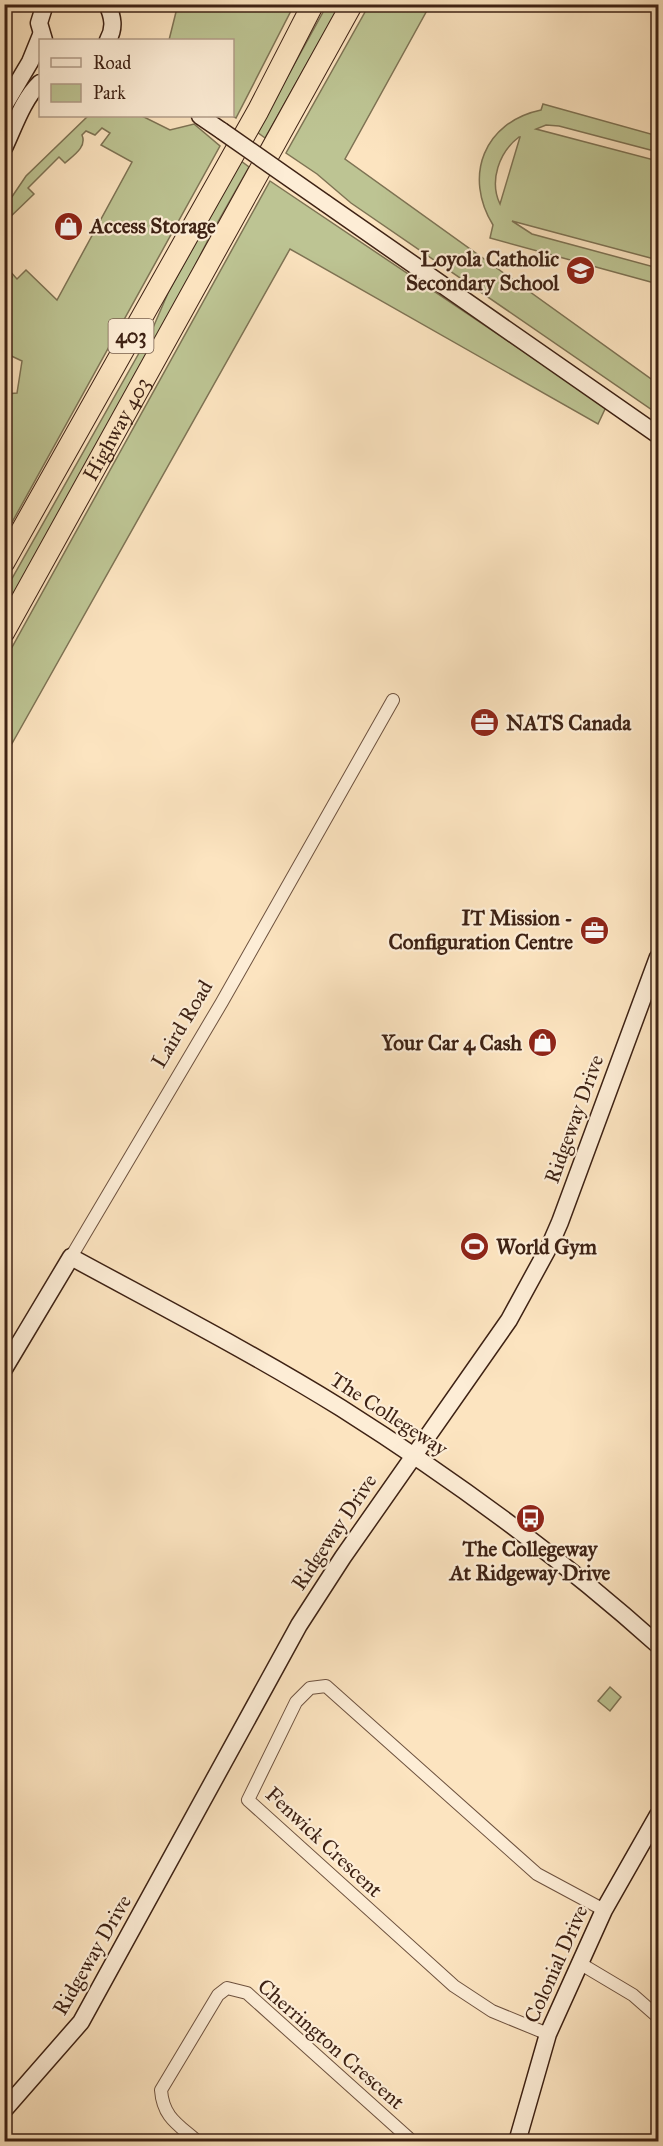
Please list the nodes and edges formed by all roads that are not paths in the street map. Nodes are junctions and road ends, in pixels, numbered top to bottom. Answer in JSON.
{"nodes":[{"id":1,"x":27,"y":4,"type":"edge"},
{"id":2,"x":45,"y":4,"type":"edge"},
{"id":3,"x":313,"y":4,"type":"edge"},
{"id":4,"x":352,"y":4,"type":"edge"},
{"id":5,"x":41,"y":33,"type":"edge"},
{"id":6,"x":39,"y":84,"type":"edge"},
{"id":7,"x":4,"y":106,"type":"edge"},
{"id":8,"x":201,"y":117,"type":"edge"},
{"id":9,"x":4,"y":148,"type":"edge"},
{"id":10,"x":658,"y":435,"type":"edge"},
{"id":11,"x":4,"y":562,"type":"edge"},
{"id":12,"x":4,"y":632,"type":"edge"},
{"id":13,"x":393,"y":700,"type":"dead end"},
{"id":14,"x":658,"y":957,"type":"edge"},
{"id":15,"x":71,"y":1257,"type":"junction"},
{"id":16,"x":4,"y":1370,"type":"edge"},
{"id":17,"x":413,"y":1457,"type":"junction"},
{"id":18,"x":658,"y":1645,"type":"edge"},
{"id":19,"x":658,"y":1815,"type":"edge"},
{"id":20,"x":653,"y":1836,"type":"edge"},
{"id":21,"x":604,"y":1910,"type":"junction"},
{"id":22,"x":580,"y":1964,"type":"junction"},
{"id":23,"x":658,"y":2017,"type":"edge"},
{"id":24,"x":548,"y":2034,"type":"junction"},
{"id":25,"x":4,"y":2110,"type":"edge"},
{"id":26,"x":198,"y":2142,"type":"edge"},
{"id":27,"x":413,"y":2142,"type":"edge"},
{"id":28,"x":517,"y":2142,"type":"edge"}],
"edges":[{"from":1,"to":5,"type":"street"},
{"from":2,"to":5,"type":"street"},
{"from":3,"to":11,"type":"highway","name":"Highway 403","number":"403"},
{"from":4,"to":12,"type":"highway","name":"Highway 403","number":"403"},
{"from":5,"to":7,"type":"street"},
{"from":6,"to":9,"type":"street"},
{"from":8,"to":10,"type":"street","bridge":true},
{"from":13,"to":15,"type":"street","name":"Laird Road"},
{"from":14,"to":17,"type":"street","name":"Ridgeway Drive"},
{"from":15,"to":16,"type":"street","name":"Laird Road"},
{"from":15,"to":17,"type":"street","name":"The Collegeway"},
{"from":17,"to":18,"type":"street","name":"The Collegeway"},
{"from":17,"to":25,"type":"street","name":"Ridgeway Drive"},
{"from":19,"to":20,"type":"street","name":"Colonial Drive"},
{"from":20,"to":21,"type":"street","name":"Colonial Drive"},
{"from":21,"to":22,"type":"street","name":"Colonial Drive"},
{"from":21,"to":24,"type":"street","name":"Fenwick Crescent"},
{"from":22,"to":23,"type":"street"},
{"from":22,"to":24,"type":"street","name":"Colonial Drive"},
{"from":24,"to":28,"type":"street","name":"Colonial Drive"},
{"from":26,"to":27,"type":"street","name":"Cherrington Crescent"}]}
